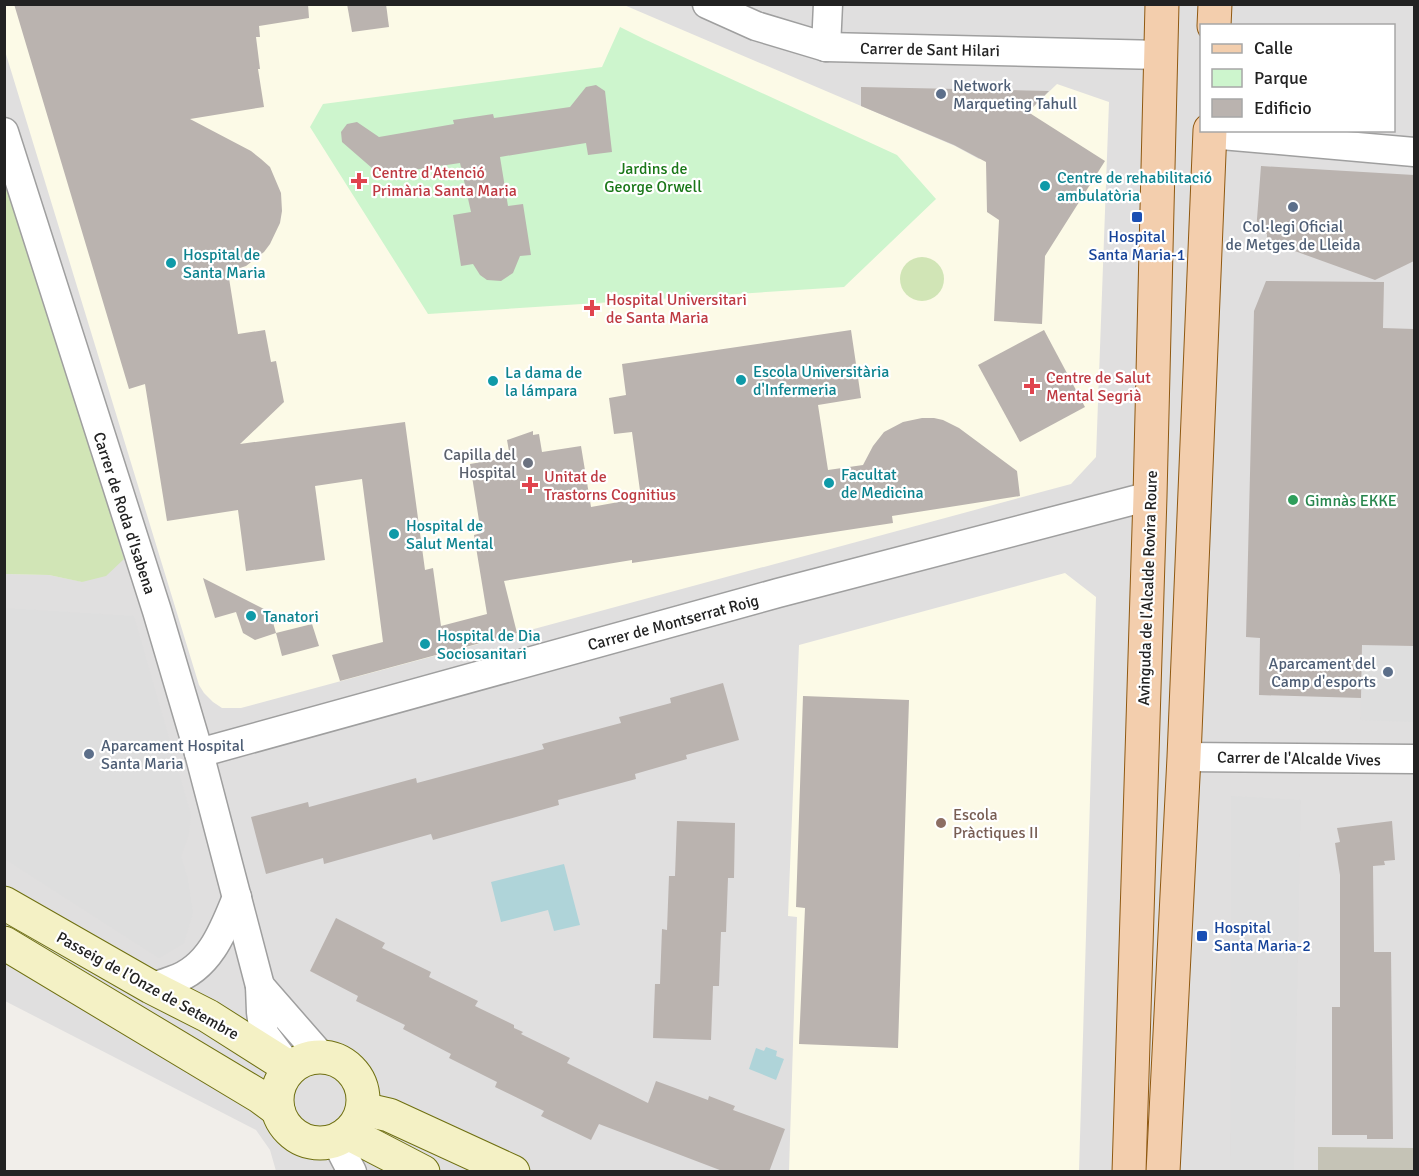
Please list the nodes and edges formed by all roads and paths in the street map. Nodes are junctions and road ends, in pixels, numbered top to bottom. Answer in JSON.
{"nodes":[{"id":1,"x":707,"y":4,"type":"edge"},
{"id":2,"x":828,"y":4,"type":"edge"},
{"id":3,"x":1162,"y":4,"type":"edge"},
{"id":4,"x":1215,"y":4,"type":"edge"},
{"id":5,"x":1214,"y":24,"type":"edge"},
{"id":6,"x":826,"y":47,"type":"junction"},
{"id":7,"x":1160,"y":56,"type":"junction"},
{"id":8,"x":4,"y":132,"type":"edge"},
{"id":9,"x":1210,"y":132,"type":"edge"},
{"id":10,"x":1414,"y":152,"type":"edge"},
{"id":11,"x":1150,"y":496,"type":"junction"},
{"id":12,"x":199,"y":753,"type":"junction"},
{"id":13,"x":1184,"y":757,"type":"junction"},
{"id":14,"x":1414,"y":759,"type":"edge"},
{"id":15,"x":237,"y":897,"type":"junction"},
{"id":16,"x":4,"y":903,"type":"edge"},
{"id":17,"x":4,"y":943,"type":"edge"},
{"id":18,"x":260,"y":986,"type":"junction"},
{"id":19,"x":150,"y":987,"type":"junction"},
{"id":20,"x":322,"y":1057,"type":"junction"},
{"id":21,"x":290,"y":1068,"type":"junction"},
{"id":22,"x":278,"y":1110,"type":"junction"},
{"id":23,"x":349,"y":1128,"type":"junction"},
{"id":24,"x":352,"y":1172,"type":"edge"},
{"id":25,"x":423,"y":1172,"type":"edge"},
{"id":26,"x":513,"y":1172,"type":"edge"},
{"id":27,"x":1129,"y":1172,"type":"edge"},
{"id":28,"x":1163,"y":1172,"type":"edge"}],
"edges":[{"from":1,"to":6,"type":"street","name":"Carrer de Sant Hilari"},
{"from":2,"to":6,"type":"street"},
{"from":3,"to":7,"type":"main road","name":"Avinguda de l'Alcalde Rovira Roure"},
{"from":4,"to":5,"type":"main road"},
{"from":6,"to":7,"type":"street","name":"Carrer de Sant Hilari"},
{"from":7,"to":11,"type":"main road","name":"Avinguda de l'Alcalde Rovira Roure"},
{"from":8,"to":12,"type":"street","name":"Carrer de Roda d'Isabena"},
{"from":9,"to":10,"type":"street"},
{"from":9,"to":13,"type":"main road"},
{"from":11,"to":12,"type":"street","name":"Carrer de Montserrat Roig"},
{"from":11,"to":27,"type":"main road","name":"Avinguda de l'Alcalde Rovira Roure"},
{"from":12,"to":15,"type":"street","name":"Carrer de Roda d'Isabena"},
{"from":13,"to":14,"type":"street","name":"Carrer de l'Alcalde Vives"},
{"from":13,"to":28,"type":"main road"},
{"from":15,"to":18,"type":"street","name":"Carrer de Roda d'Isabena"},
{"from":15,"to":19,"type":"street"},
{"from":16,"to":19,"type":"street","name":"Passeig de l'Onze de Setembre"},
{"from":17,"to":22,"type":"street","name":"Passeig de l'Onze de Setembre"},
{"from":18,"to":20,"type":"street","name":"Carrer de Roda d'Isabena"},
{"from":18,"to":21,"type":"street","name":"Carrer de Roda d'Isabena"},
{"from":19,"to":21,"type":"street","name":"Passeig de l'Onze de Setembre"},
{"from":20,"to":21,"type":"street"},
{"from":20,"to":23,"type":"street"},
{"from":21,"to":22,"type":"street"},
{"from":22,"to":23,"type":"street"},
{"from":23,"to":24,"type":"street"},
{"from":23,"to":25,"type":"street"},
{"from":23,"to":26,"type":"street"}]}
